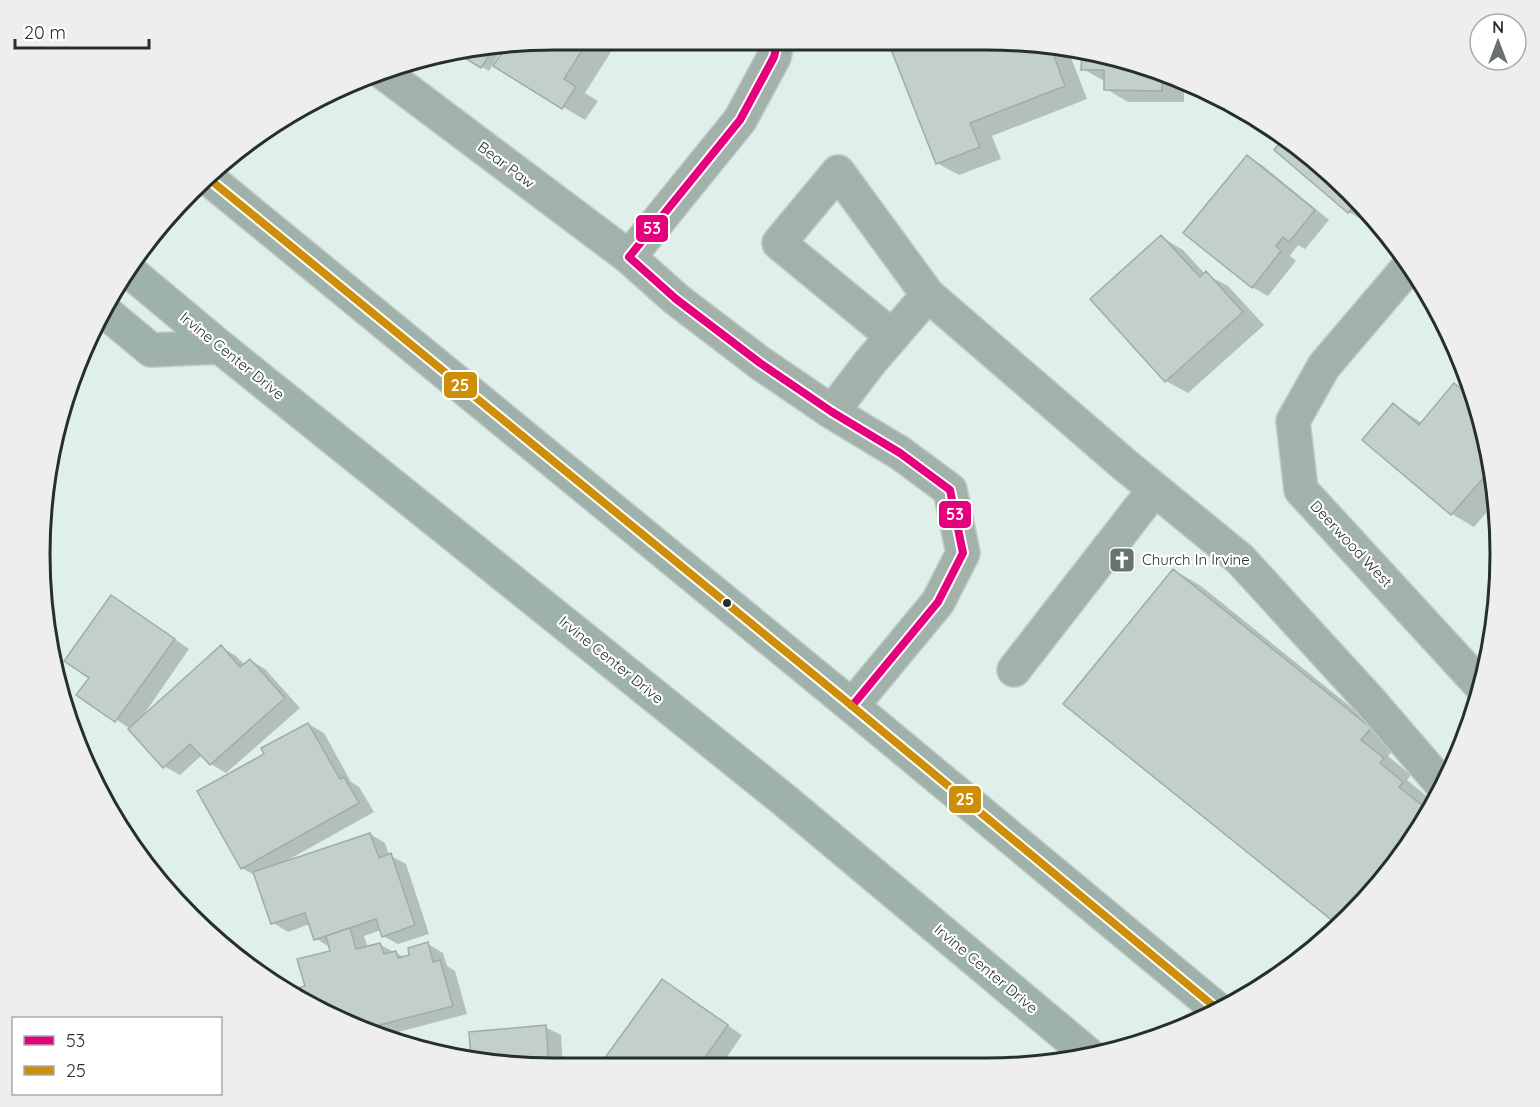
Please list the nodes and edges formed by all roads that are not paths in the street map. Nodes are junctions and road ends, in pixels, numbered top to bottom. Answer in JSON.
{"nodes":[{"id":1,"x":776,"y":50,"type":"edge"},
{"id":2,"x":389,"y":77,"type":"edge"},
{"id":3,"x":213,"y":182,"type":"edge"},
{"id":4,"x":629,"y":256,"type":"junction"},
{"id":5,"x":1405,"y":271,"type":"edge"},
{"id":6,"x":133,"y":274,"type":"edge"},
{"id":7,"x":928,"y":295,"type":"junction"},
{"id":8,"x":109,"y":315,"type":"edge"},
{"id":9,"x":892,"y":336,"type":"junction"},
{"id":10,"x":220,"y":347,"type":"junction"},
{"id":11,"x":832,"y":412,"type":"junction"},
{"id":12,"x":1154,"y":490,"type":"junction"},
{"id":13,"x":1014,"y":670,"type":"dead end"},
{"id":14,"x":1474,"y":679,"type":"edge"},
{"id":15,"x":852,"y":706,"type":"junction"},
{"id":16,"x":1437,"y":779,"type":"edge"},
{"id":17,"x":1212,"y":1004,"type":"edge"},
{"id":18,"x":1081,"y":1049,"type":"edge"}],
"edges":[{"from":1,"to":4,"type":"street"},
{"from":2,"to":4,"type":"street","name":"Bear Paw"},
{"from":3,"to":15,"type":"main road"},
{"from":4,"to":11,"type":"street","name":"Bear Paw"},
{"from":5,"to":14,"type":"street","name":"Deerwood West"},
{"from":6,"to":10,"type":"main road","name":"Irvine Center Drive"},
{"from":7,"to":9,"type":"street"},
{"from":7,"to":9,"type":"street"},
{"from":7,"to":12,"type":"street"},
{"from":8,"to":10,"type":"main road"},
{"from":9,"to":11,"type":"street"},
{"from":10,"to":18,"type":"main road","name":"Irvine Center Drive"},
{"from":11,"to":15,"type":"street","name":"Bear Paw"},
{"from":12,"to":13,"type":"street"},
{"from":12,"to":16,"type":"street"},
{"from":15,"to":17,"type":"main road"}]}
